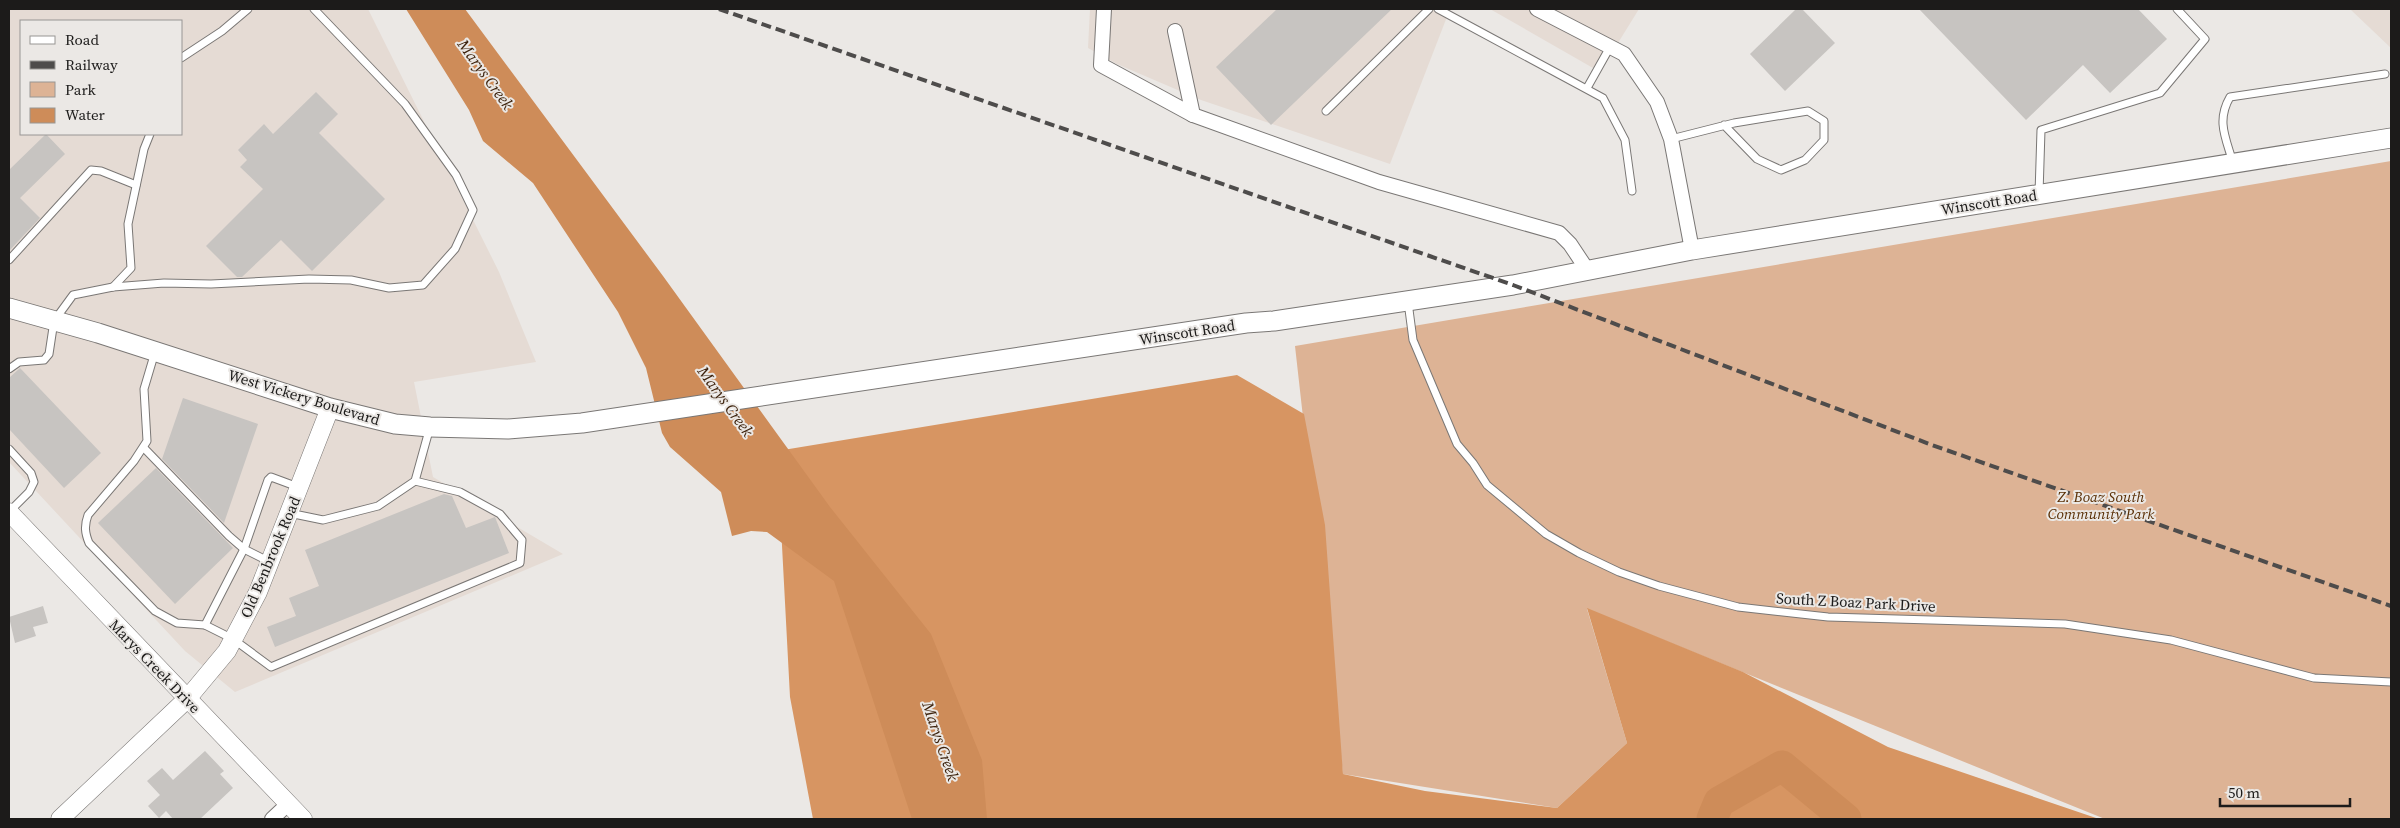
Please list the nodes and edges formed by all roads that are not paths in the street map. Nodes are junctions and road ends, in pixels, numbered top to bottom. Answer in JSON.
{"nodes":[{"id":1,"x":248,"y":9,"type":"edge"},
{"id":2,"x":314,"y":9,"type":"edge"},
{"id":3,"x":1104,"y":9,"type":"edge"},
{"id":4,"x":1429,"y":9,"type":"edge"},
{"id":5,"x":1438,"y":9,"type":"edge"},
{"id":6,"x":1537,"y":9,"type":"edge"},
{"id":7,"x":2177,"y":9,"type":"edge"},
{"id":8,"x":1175,"y":32,"type":"dead end"},
{"id":9,"x":1610,"y":47,"type":"junction"},
{"id":10,"x":182,"y":57,"type":"edge"},
{"id":11,"x":2385,"y":74,"type":"dead end"},
{"id":12,"x":1586,"y":88,"type":"junction"},
{"id":13,"x":1326,"y":111,"type":"dead end"},
{"id":14,"x":1193,"y":115,"type":"junction"},
{"id":15,"x":1724,"y":125,"type":"junction"},
{"id":16,"x":150,"y":135,"type":"edge"},
{"id":17,"x":2391,"y":138,"type":"edge"},
{"id":18,"x":1671,"y":139,"type":"junction"},
{"id":19,"x":2233,"y":163,"type":"junction"},
{"id":20,"x":136,"y":185,"type":"junction"},
{"id":21,"x":1632,"y":191,"type":"dead end"},
{"id":22,"x":2039,"y":194,"type":"junction"},
{"id":23,"x":1692,"y":250,"type":"junction"},
{"id":24,"x":9,"y":260,"type":"edge"},
{"id":25,"x":1588,"y":271,"type":"junction"},
{"id":26,"x":113,"y":287,"type":"junction"},
{"id":27,"x":1408,"y":301,"type":"junction"},
{"id":28,"x":9,"y":308,"type":"edge"},
{"id":29,"x":54,"y":321,"type":"junction"},
{"id":30,"x":155,"y":351,"type":"junction"},
{"id":31,"x":9,"y":369,"type":"edge"},
{"id":32,"x":785,"y":392,"type":"joint"},
{"id":33,"x":330,"y":408,"type":"junction"},
{"id":34,"x":430,"y":427,"type":"junction"},
{"id":35,"x":144,"y":448,"type":"junction"},
{"id":36,"x":9,"y":449,"type":"edge"},
{"id":37,"x":415,"y":481,"type":"junction"},
{"id":38,"x":299,"y":488,"type":"junction"},
{"id":39,"x":9,"y":512,"type":"edge"},
{"id":40,"x":289,"y":513,"type":"junction"},
{"id":41,"x":244,"y":549,"type":"junction"},
{"id":42,"x":270,"y":563,"type":"junction"},
{"id":43,"x":206,"y":625,"type":"junction"},
{"id":44,"x":233,"y":639,"type":"junction"},
{"id":45,"x":2391,"y":682,"type":"edge"},
{"id":46,"x":187,"y":700,"type":"junction"},
{"id":47,"x":288,"y":804,"type":"junction"},
{"id":48,"x":60,"y":819,"type":"edge"},
{"id":49,"x":272,"y":819,"type":"edge"},
{"id":50,"x":303,"y":819,"type":"edge"}],
"edges":[{"from":1,"to":10,"type":"lane"},
{"from":2,"to":26,"type":"lane"},
{"from":3,"to":14,"type":"street"},
{"from":4,"to":13,"type":"lane"},
{"from":5,"to":12,"type":"lane"},
{"from":6,"to":9,"type":"street"},
{"from":7,"to":22,"type":"lane"},
{"from":8,"to":14,"type":"street"},
{"from":9,"to":12,"type":"lane"},
{"from":9,"to":18,"type":"street"},
{"from":11,"to":19,"type":"lane"},
{"from":12,"to":21,"type":"lane"},
{"from":14,"to":25,"type":"street"},
{"from":15,"to":15,"type":"lane"},
{"from":15,"to":18,"type":"lane"},
{"from":16,"to":20,"type":"lane"},
{"from":17,"to":19,"type":"main road","name":"Winscott Road"},
{"from":18,"to":23,"type":"street"},
{"from":19,"to":22,"type":"main road","name":"Winscott Road"},
{"from":20,"to":24,"type":"lane"},
{"from":20,"to":26,"type":"lane"},
{"from":22,"to":23,"type":"main road","name":"Winscott Road"},
{"from":23,"to":25,"type":"main road","name":"Winscott Road"},
{"from":25,"to":27,"type":"main road","name":"Winscott Road"},
{"from":26,"to":29,"type":"lane"},
{"from":27,"to":32,"type":"main road","name":"Winscott Road"},
{"from":27,"to":45,"type":"lane","name":"South Z Boaz Park Drive"},
{"from":28,"to":29,"type":"main road","name":"West Vickery Boulevard"},
{"from":29,"to":30,"type":"main road","name":"West Vickery Boulevard"},
{"from":29,"to":31,"type":"lane"},
{"from":30,"to":33,"type":"main road","name":"West Vickery Boulevard"},
{"from":30,"to":35,"type":"lane"},
{"from":32,"to":34,"type":"main road","name":"West Vickery Boulevard"},
{"from":33,"to":34,"type":"main road","name":"West Vickery Boulevard"},
{"from":33,"to":38,"type":"street","name":"Old Benbrook Road"},
{"from":34,"to":37,"type":"lane"},
{"from":35,"to":41,"type":"lane"},
{"from":35,"to":43,"type":"lane"},
{"from":36,"to":39,"type":"lane"},
{"from":37,"to":40,"type":"lane"},
{"from":37,"to":44,"type":"lane"},
{"from":38,"to":40,"type":"street","name":"Old Benbrook Road"},
{"from":38,"to":41,"type":"lane"},
{"from":39,"to":46,"type":"street","name":"Marys Creek Drive"},
{"from":40,"to":42,"type":"street","name":"Old Benbrook Road"},
{"from":41,"to":42,"type":"lane"},
{"from":41,"to":43,"type":"lane"},
{"from":42,"to":44,"type":"street","name":"Old Benbrook Road"},
{"from":43,"to":44,"type":"lane"},
{"from":44,"to":46,"type":"street","name":"Old Benbrook Road"},
{"from":46,"to":47,"type":"street","name":"Marys Creek Drive"},
{"from":46,"to":48,"type":"street","name":"Old Benbrook Road"},
{"from":47,"to":49,"type":"street"},
{"from":47,"to":50,"type":"street","name":"Marys Creek Drive"}]}
